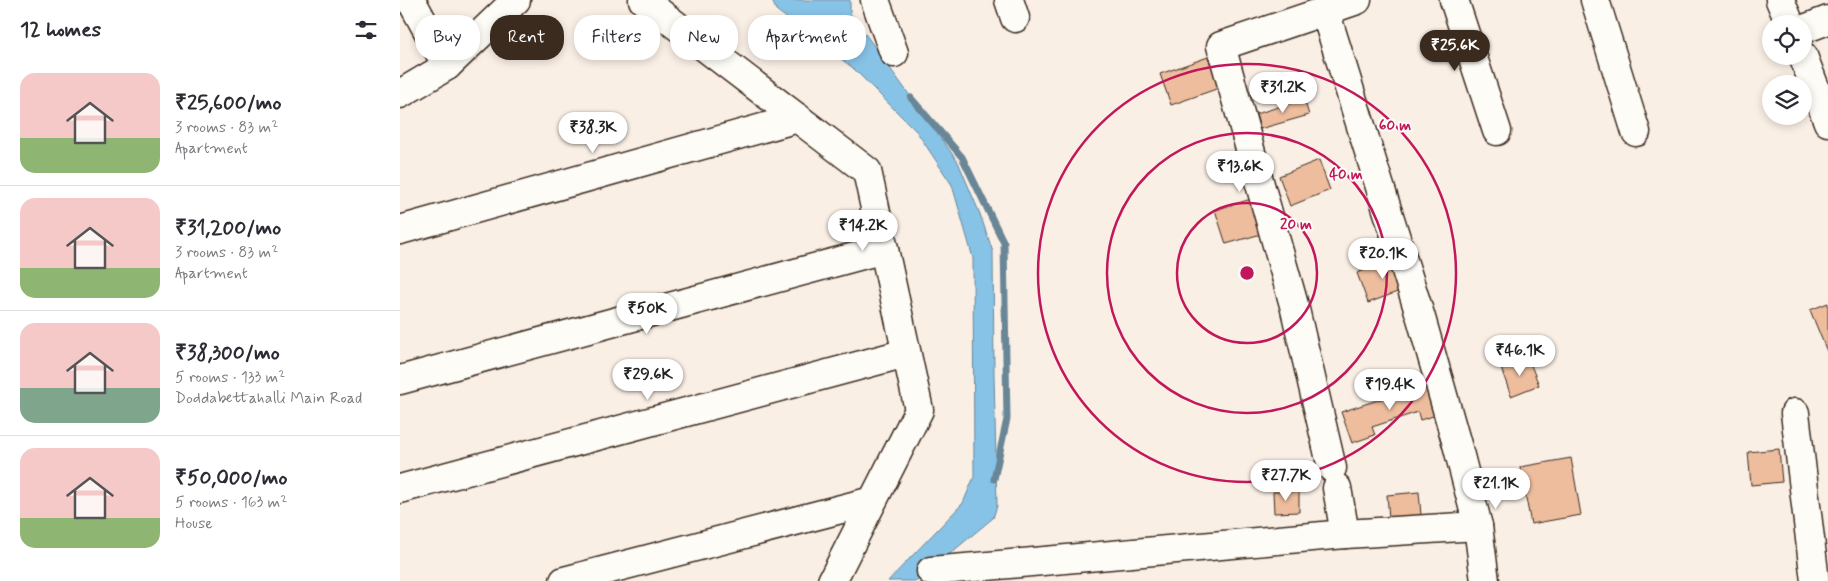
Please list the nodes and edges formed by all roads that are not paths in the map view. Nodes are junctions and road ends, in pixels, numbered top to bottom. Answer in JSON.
{"nodes":[{"id":1,"x":411,"y":0,"type":"edge"},
{"id":2,"x":516,"y":0,"type":"edge"},
{"id":3,"x":644,"y":0,"type":"edge"},
{"id":4,"x":875,"y":0,"type":"edge"},
{"id":5,"x":1357,"y":0,"type":"edge"},
{"id":6,"x":1454,"y":0,"type":"edge"},
{"id":7,"x":1595,"y":0,"type":"edge"},
{"id":8,"x":1780,"y":0,"type":"edge"},
{"id":9,"x":1325,"y":11,"type":"junction"},
{"id":10,"x":1786,"y":15,"type":"edge"},
{"id":11,"x":1828,"y":20,"type":"edge"},
{"id":12,"x":1812,"y":27,"type":"edge"},
{"id":13,"x":894,"y":53,"type":"dead end"},
{"id":14,"x":1806,"y":65,"type":"edge"},
{"id":15,"x":447,"y":66,"type":"junction"},
{"id":16,"x":400,"y":94,"type":"edge"},
{"id":17,"x":798,"y":118,"type":"junction"},
{"id":18,"x":1828,"y":122,"type":"edge"},
{"id":19,"x":1497,"y":132,"type":"dead end"},
{"id":20,"x":1636,"y":132,"type":"dead end"},
{"id":21,"x":400,"y":230,"type":"edge"},
{"id":22,"x":884,"y":249,"type":"junction"},
{"id":23,"x":906,"y":353,"type":"junction"},
{"id":24,"x":400,"y":380,"type":"edge"},
{"id":25,"x":1795,"y":413,"type":"dead end"},
{"id":26,"x":400,"y":489,"type":"edge"},
{"id":27,"x":872,"y":501,"type":"junction"},
{"id":28,"x":1478,"y":526,"type":"junction"},
{"id":29,"x":1345,"y":534,"type":"junction"},
{"id":30,"x":932,"y":571,"type":"dead end"},
{"id":31,"x":564,"y":581,"type":"edge"},
{"id":32,"x":832,"y":581,"type":"edge"},
{"id":33,"x":1485,"y":581,"type":"edge"},
{"id":34,"x":1815,"y":581,"type":"edge"}],
"edges":[{"from":1,"to":15,"type":"street"},
{"from":2,"to":15,"type":"street"},
{"from":3,"to":17,"type":"street"},
{"from":4,"to":13,"type":"street"},
{"from":5,"to":9,"type":"street"},
{"from":6,"to":19,"type":"street"},
{"from":7,"to":20,"type":"street"},
{"from":8,"to":10,"type":"street"},
{"from":9,"to":28,"type":"street"},
{"from":9,"to":29,"type":"street"},
{"from":11,"to":12,"type":"street"},
{"from":14,"to":18,"type":"street"},
{"from":15,"to":16,"type":"street"},
{"from":17,"to":21,"type":"street"},
{"from":17,"to":22,"type":"street"},
{"from":22,"to":23,"type":"street"},
{"from":22,"to":24,"type":"street"},
{"from":23,"to":26,"type":"street"},
{"from":23,"to":27,"type":"street"},
{"from":25,"to":34,"type":"street"},
{"from":27,"to":31,"type":"street"},
{"from":27,"to":32,"type":"street"},
{"from":28,"to":29,"type":"street"},
{"from":28,"to":33,"type":"street"},
{"from":29,"to":30,"type":"street"}]}
